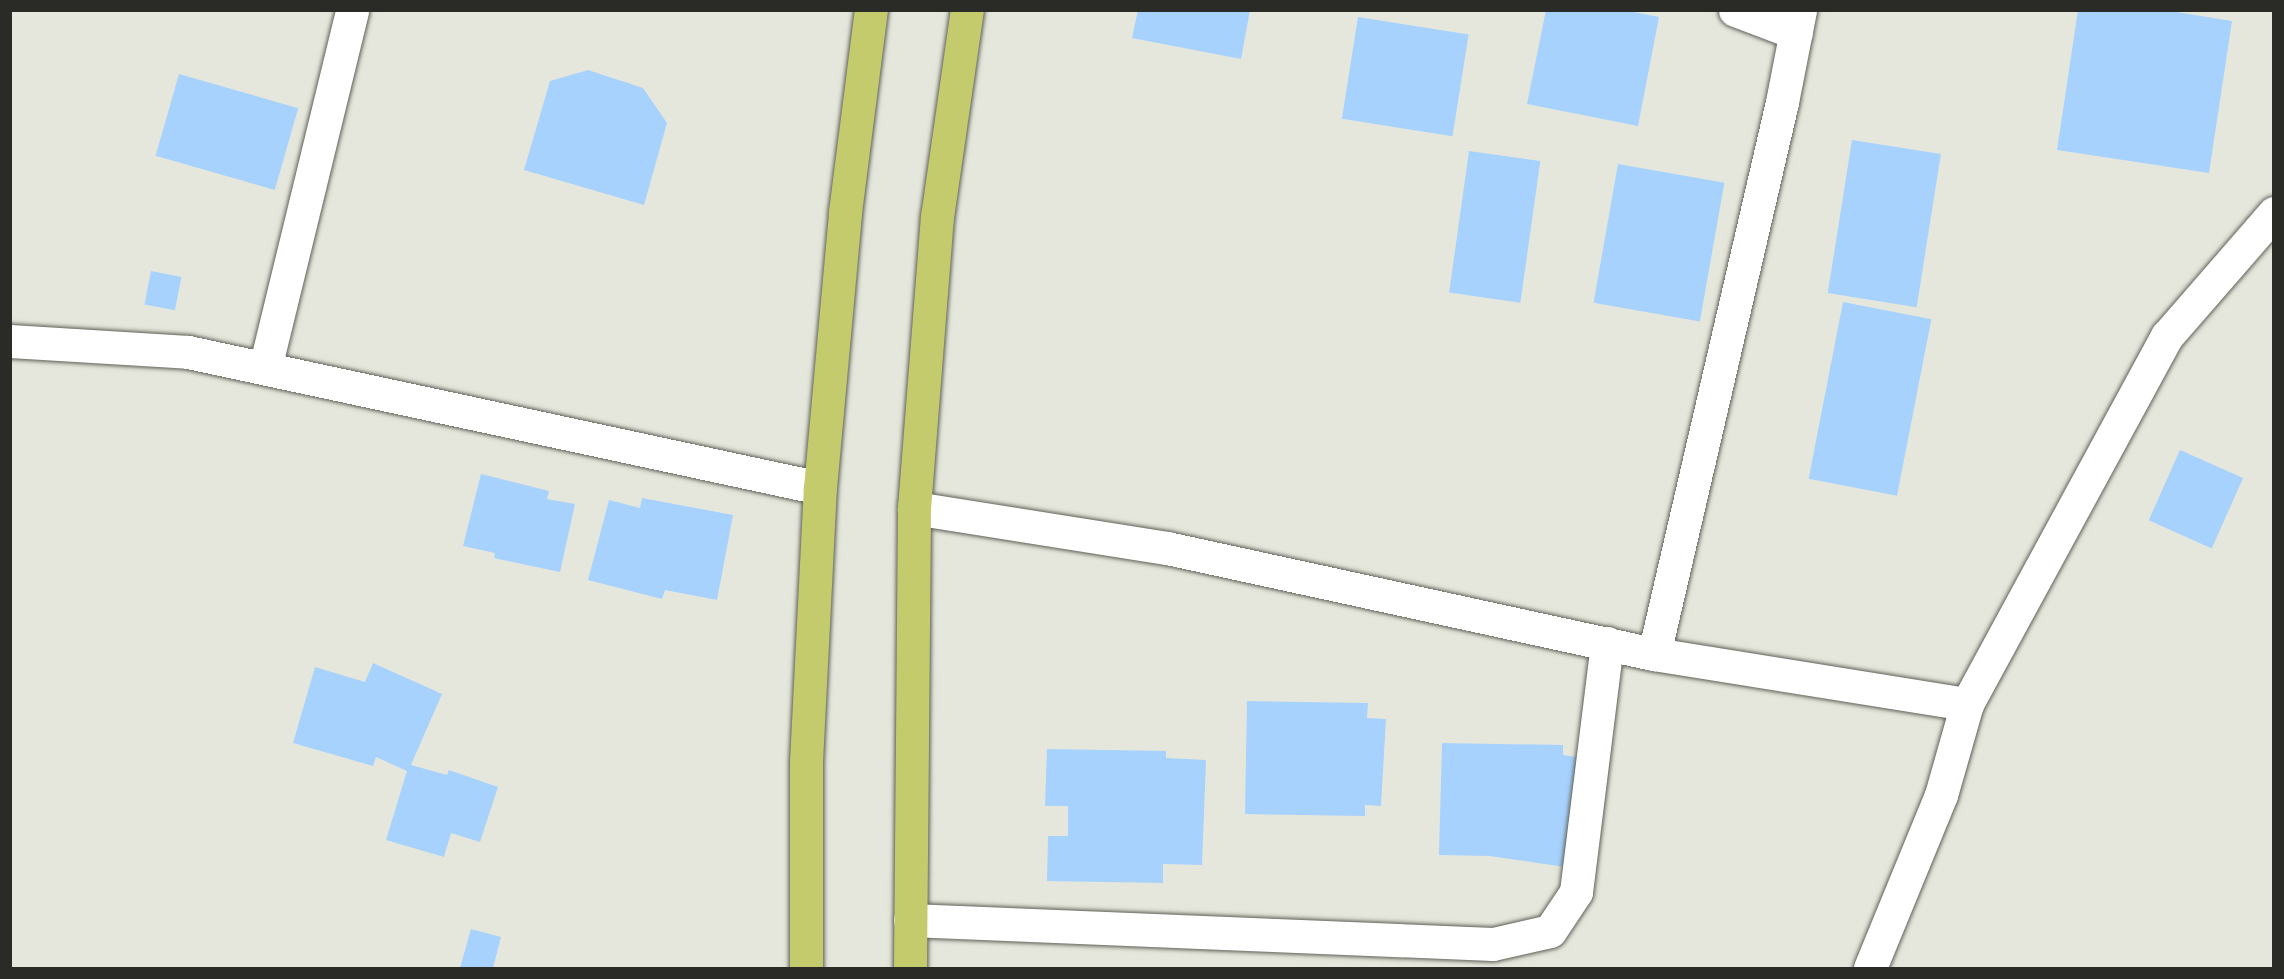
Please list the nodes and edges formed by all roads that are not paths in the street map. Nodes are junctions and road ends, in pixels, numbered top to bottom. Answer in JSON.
{"nodes":[{"id":1,"x":352,"y":10,"type":"edge"},
{"id":2,"x":871,"y":10,"type":"edge"},
{"id":3,"x":967,"y":10,"type":"edge"},
{"id":4,"x":1734,"y":10,"type":"edge"},
{"id":5,"x":1798,"y":22,"type":"edge"},
{"id":6,"x":2274,"y":213,"type":"edge"},
{"id":7,"x":10,"y":341,"type":"edge"},
{"id":8,"x":265,"y":368,"type":"junction"},
{"id":9,"x":820,"y":488,"type":"junction"},
{"id":10,"x":914,"y":508,"type":"junction"},
{"id":11,"x":1607,"y":643,"type":"junction"},
{"id":12,"x":1654,"y":654,"type":"junction"},
{"id":13,"x":1967,"y":704,"type":"junction"},
{"id":14,"x":910,"y":920,"type":"junction"},
{"id":15,"x":806,"y":969,"type":"edge"},
{"id":16,"x":910,"y":969,"type":"edge"},
{"id":17,"x":1870,"y":969,"type":"edge"}],
"edges":[{"from":1,"to":8,"type":"street"},
{"from":2,"to":9,"type":"main road"},
{"from":3,"to":10,"type":"main road"},
{"from":4,"to":5,"type":"street"},
{"from":5,"to":12,"type":"street"},
{"from":6,"to":13,"type":"street"},
{"from":7,"to":8,"type":"street"},
{"from":8,"to":9,"type":"street"},
{"from":9,"to":15,"type":"main road"},
{"from":10,"to":11,"type":"street"},
{"from":10,"to":14,"type":"main road"},
{"from":11,"to":12,"type":"street"},
{"from":11,"to":14,"type":"street"},
{"from":12,"to":13,"type":"street"},
{"from":13,"to":17,"type":"street"},
{"from":14,"to":16,"type":"main road"}]}
